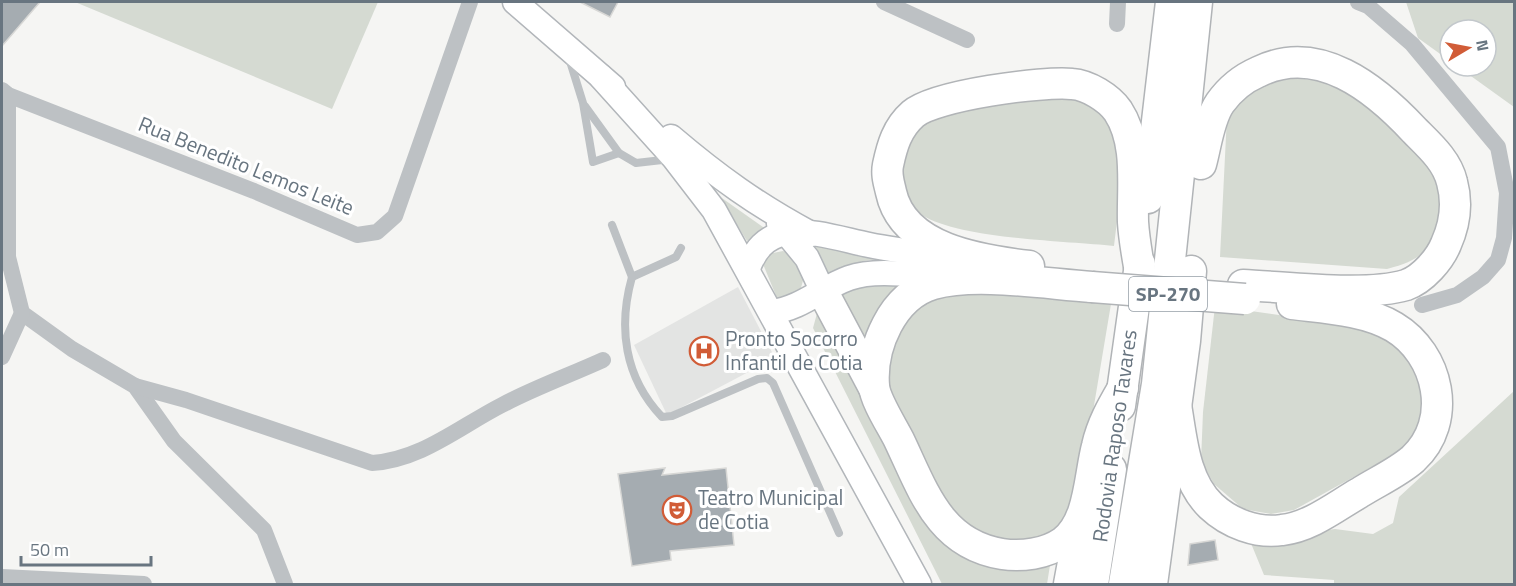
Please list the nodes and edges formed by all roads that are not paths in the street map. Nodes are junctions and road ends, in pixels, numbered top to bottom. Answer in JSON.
{"nodes":[{"id":1,"x":470,"y":2,"type":"edge"},
{"id":2,"x":515,"y":2,"type":"edge"},
{"id":3,"x":884,"y":2,"type":"edge"},
{"id":4,"x":1118,"y":2,"type":"edge"},
{"id":5,"x":1171,"y":2,"type":"edge"},
{"id":6,"x":1197,"y":2,"type":"edge"},
{"id":7,"x":1213,"y":2,"type":"edge"},
{"id":8,"x":1358,"y":2,"type":"edge"},
{"id":9,"x":1117,"y":24,"type":"dead end"},
{"id":10,"x":967,"y":40,"type":"dead end"},
{"id":11,"x":564,"y":44,"type":"junction"},
{"id":12,"x":601,"y":77,"type":"junction"},
{"id":13,"x":5,"y":92,"type":"edge"},
{"id":14,"x":583,"y":103,"type":"junction"},
{"id":15,"x":619,"y":153,"type":"junction"},
{"id":16,"x":674,"y":158,"type":"junction"},
{"id":17,"x":1201,"y":164,"type":"junction"},
{"id":18,"x":765,"y":210,"type":"junction"},
{"id":19,"x":612,"y":225,"type":"dead end"},
{"id":20,"x":787,"y":233,"type":"junction"},
{"id":21,"x":812,"y":234,"type":"junction"},
{"id":22,"x":681,"y":248,"type":"dead end"},
{"id":23,"x":1001,"y":262,"type":"junction"},
{"id":24,"x":748,"y":268,"type":"junction"},
{"id":25,"x":1140,"y":272,"type":"junction"},
{"id":26,"x":632,"y":277,"type":"junction"},
{"id":27,"x":968,"y":279,"type":"junction"},
{"id":28,"x":1092,"y":280,"type":"junction"},
{"id":29,"x":822,"y":290,"type":"junction"},
{"id":30,"x":1244,"y":292,"type":"junction"},
{"id":31,"x":1422,"y":305,"type":"dead end"},
{"id":32,"x":772,"y":312,"type":"junction"},
{"id":33,"x":22,"y":313,"type":"junction"},
{"id":34,"x":2,"y":357,"type":"edge"},
{"id":35,"x":603,"y":360,"type":"dead end"},
{"id":36,"x":135,"y":386,"type":"junction"},
{"id":37,"x":874,"y":388,"type":"junction"},
{"id":38,"x":1123,"y":388,"type":"junction"},
{"id":39,"x":1176,"y":405,"type":"junction"},
{"id":40,"x":1164,"y":486,"type":"junction"},
{"id":41,"x":1081,"y":519,"type":"junction"},
{"id":42,"x":839,"y":533,"type":"dead end"},
{"id":43,"x":2,"y":577,"type":"edge"},
{"id":44,"x":144,"y":585,"type":"edge"},
{"id":45,"x":285,"y":585,"type":"edge"},
{"id":46,"x":919,"y":585,"type":"edge"},
{"id":47,"x":1069,"y":585,"type":"edge"},
{"id":48,"x":1094,"y":585,"type":"edge"},
{"id":49,"x":1124,"y":585,"type":"edge"},
{"id":50,"x":1138,"y":585,"type":"edge"},
{"id":51,"x":1152,"y":585,"type":"edge"}],
"edges":[{"from":1,"to":13,"type":"street","name":"Rua Benedito Lemos Leite"},
{"from":2,"to":11,"type":"main road"},
{"from":3,"to":10,"type":"street"},
{"from":4,"to":9,"type":"street"},
{"from":5,"to":25,"type":"highway","name":"Rodovia Raposo Tavares","number":"SP-270"},
{"from":6,"to":49,"type":"highway","name":"Rodovia Raposo Tavares","number":"SP-270"},
{"from":7,"to":17,"type":"highway"},
{"from":8,"to":31,"type":"street"},
{"from":11,"to":12,"type":"main road"},
{"from":11,"to":14,"type":"lane"},
{"from":12,"to":16,"type":"main road"},
{"from":12,"to":18,"type":"main road"},
{"from":13,"to":33,"type":"street"},
{"from":14,"to":15,"type":"lane"},
{"from":14,"to":15,"type":"lane"},
{"from":15,"to":16,"type":"lane"},
{"from":16,"to":24,"type":"main road"},
{"from":17,"to":30,"type":"highway"},
{"from":17,"to":39,"type":"highway"},
{"from":18,"to":20,"type":"main road"},
{"from":18,"to":21,"type":"main road"},
{"from":19,"to":26,"type":"lane"},
{"from":20,"to":21,"type":"main road"},
{"from":20,"to":24,"type":"main road"},
{"from":20,"to":29,"type":"main road"},
{"from":21,"to":23,"type":"main road"},
{"from":22,"to":26,"type":"lane"},
{"from":23,"to":25,"type":"highway"},
{"from":23,"to":28,"type":"highway"},
{"from":24,"to":32,"type":"main road"},
{"from":25,"to":38,"type":"highway","name":"Rodovia Raposo Tavares","number":"SP-270"},
{"from":26,"to":42,"type":"lane"},
{"from":27,"to":28,"type":"highway"},
{"from":27,"to":29,"type":"main road"},
{"from":27,"to":37,"type":"highway"},
{"from":28,"to":30,"type":"highway","bridge":true},
{"from":29,"to":32,"type":"main road"},
{"from":29,"to":37,"type":"highway"},
{"from":30,"to":39,"type":"highway"},
{"from":32,"to":46,"type":"main road"},
{"from":33,"to":34,"type":"street"},
{"from":33,"to":36,"type":"street"},
{"from":35,"to":36,"type":"street"},
{"from":36,"to":45,"type":"street"},
{"from":37,"to":41,"type":"highway"},
{"from":38,"to":41,"type":"highway"},
{"from":38,"to":48,"type":"highway","name":"Rodovia Raposo Tavares","number":"SP-270"},
{"from":39,"to":40,"type":"highway"},
{"from":40,"to":50,"type":"highway"},
{"from":40,"to":51,"type":"highway"},
{"from":41,"to":47,"type":"highway"},
{"from":43,"to":44,"type":"street"}]}
